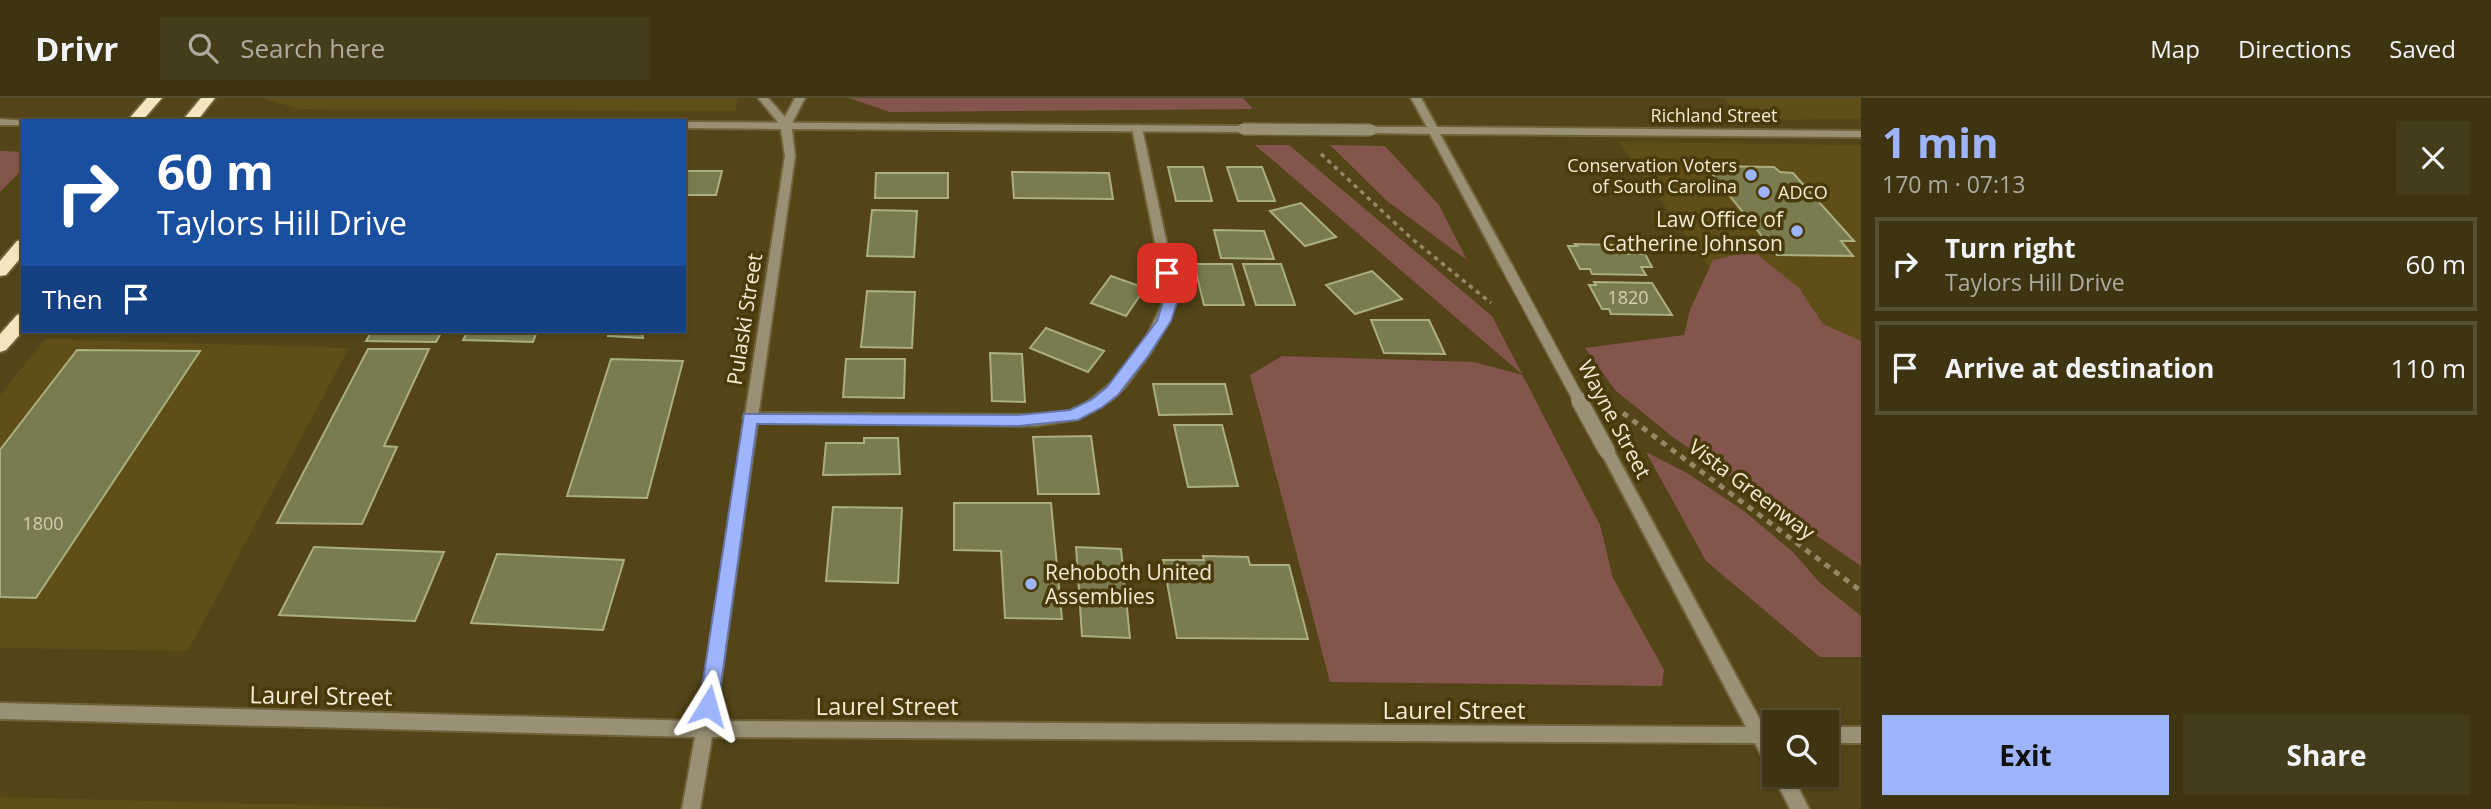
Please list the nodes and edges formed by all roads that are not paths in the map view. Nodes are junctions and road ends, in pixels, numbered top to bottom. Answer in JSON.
{"nodes":[{"id":1,"x":155,"y":98,"type":"edge"},
{"id":2,"x":208,"y":98,"type":"edge"},
{"id":3,"x":762,"y":98,"type":"edge"},
{"id":4,"x":800,"y":98,"type":"edge"},
{"id":5,"x":1416,"y":98,"type":"edge"},
{"id":6,"x":136,"y":119,"type":"edge"},
{"id":7,"x":191,"y":119,"type":"edge"},
{"id":8,"x":0,"y":122,"type":"edge"},
{"id":9,"x":21,"y":122,"type":"edge"},
{"id":10,"x":686,"y":125,"type":"edge"},
{"id":11,"x":786,"y":125,"type":"junction"},
{"id":12,"x":1137,"y":128,"type":"junction"},
{"id":13,"x":1434,"y":131,"type":"junction"},
{"id":14,"x":1861,"y":134,"type":"edge"},
{"id":15,"x":21,"y":247,"type":"edge"},
{"id":16,"x":0,"y":271,"type":"edge"},
{"id":17,"x":21,"y":321,"type":"edge"},
{"id":18,"x":0,"y":346,"type":"edge"},
{"id":19,"x":750,"y":418,"type":"junction"},
{"id":20,"x":0,"y":711,"type":"edge"},
{"id":21,"x":1762,"y":726,"type":"edge"},
{"id":22,"x":705,"y":729,"type":"junction"},
{"id":23,"x":1762,"y":735,"type":"edge"},
{"id":24,"x":1839,"y":735,"type":"edge"},
{"id":25,"x":1861,"y":735,"type":"edge"},
{"id":26,"x":1788,"y":787,"type":"edge"},
{"id":27,"x":691,"y":809,"type":"edge"},
{"id":28,"x":1800,"y":809,"type":"edge"}],
"edges":[{"from":1,"to":6,"type":"highway"},
{"from":2,"to":7,"type":"highway"},
{"from":3,"to":11,"type":"street"},
{"from":4,"to":11,"type":"street"},
{"from":5,"to":13,"type":"street","name":"Wayne Street"},
{"from":8,"to":9,"type":"street"},
{"from":10,"to":11,"type":"street","name":"Richland Street"},
{"from":11,"to":12,"type":"street","name":"Richland Street"},
{"from":11,"to":19,"type":"street","name":"Pulaski Street"},
{"from":12,"to":13,"type":"street","name":"Richland Street","bridge":true},
{"from":12,"to":19,"type":"street"},
{"from":13,"to":14,"type":"street","name":"Richland Street"},
{"from":13,"to":21,"type":"street","name":"Wayne Street","bridge":true},
{"from":15,"to":16,"type":"highway"},
{"from":17,"to":18,"type":"highway"},
{"from":19,"to":22,"type":"street","name":"Pulaski Street"},
{"from":20,"to":22,"type":"street","name":"Laurel Street"},
{"from":22,"to":23,"type":"street","name":"Laurel Street"},
{"from":22,"to":27,"type":"street","name":"Pulaski Street"},
{"from":24,"to":25,"type":"street"},
{"from":26,"to":28,"type":"street"}]}
